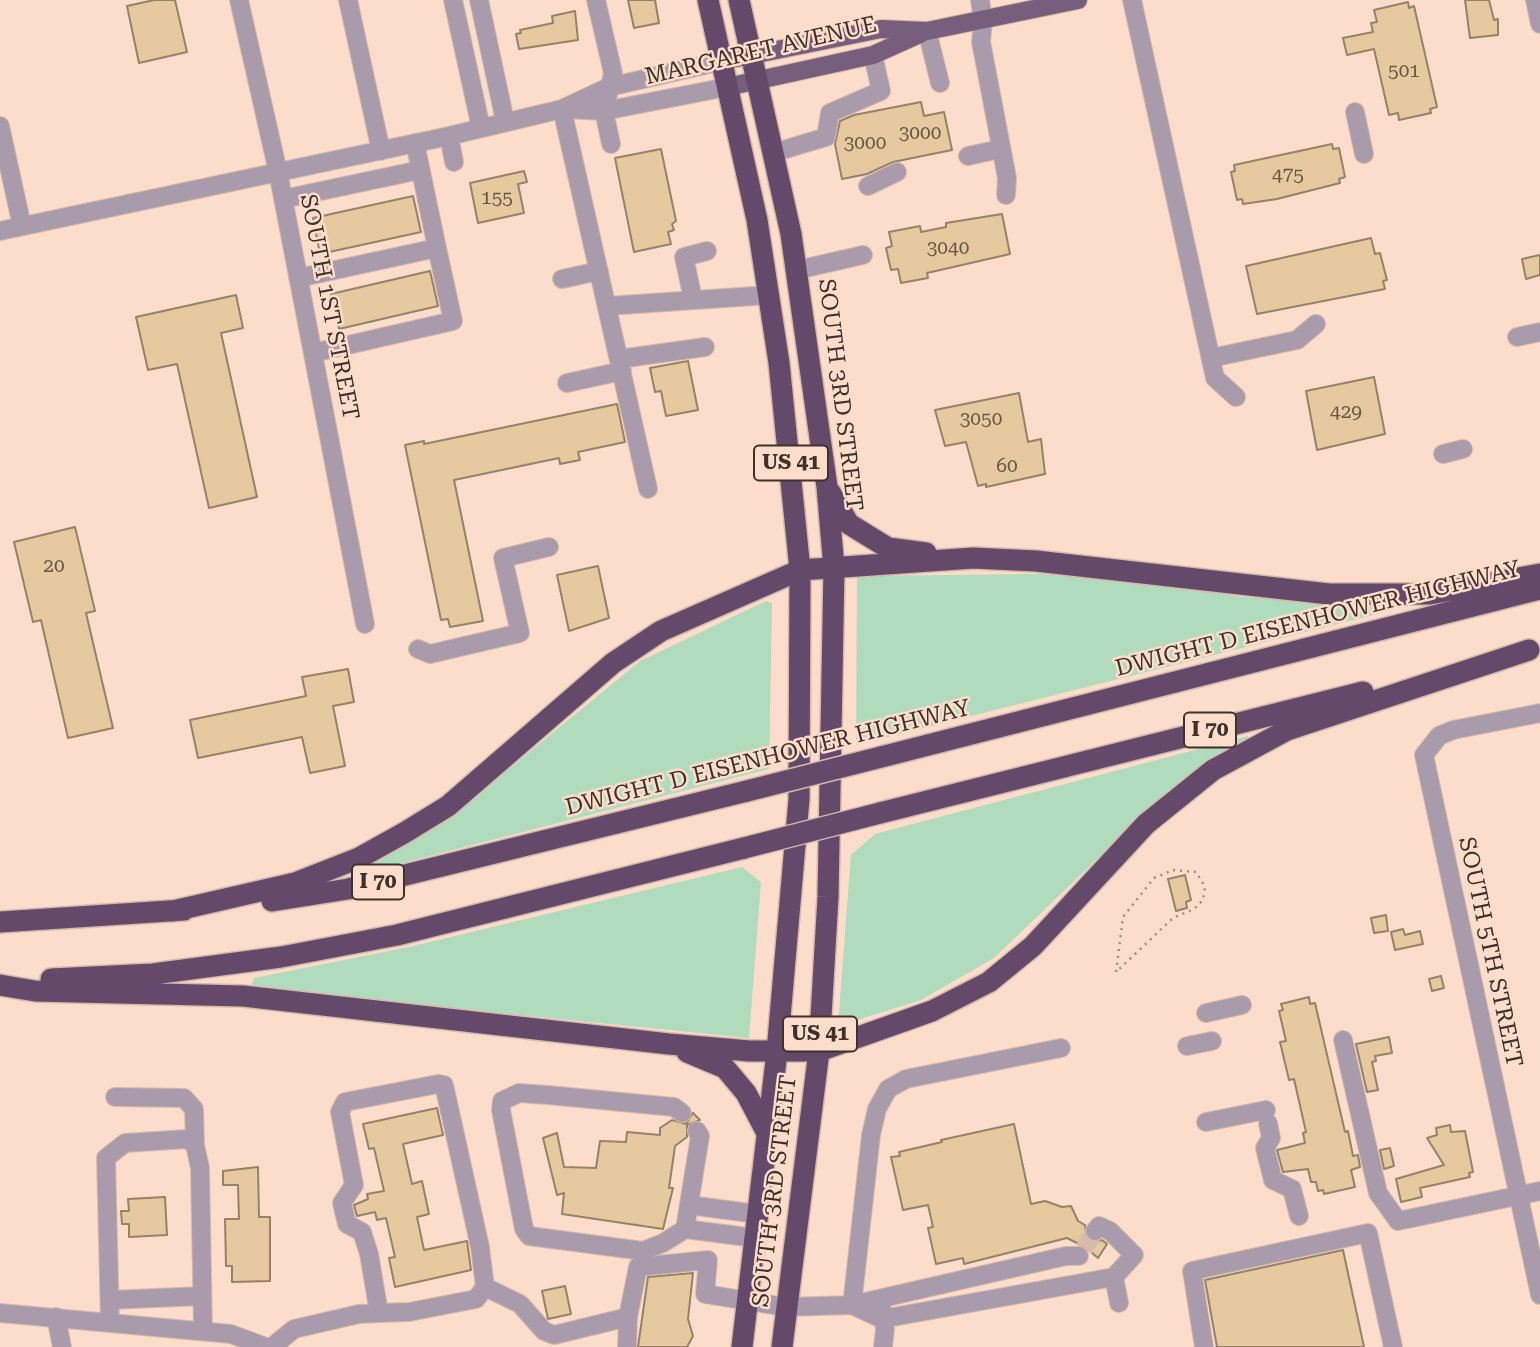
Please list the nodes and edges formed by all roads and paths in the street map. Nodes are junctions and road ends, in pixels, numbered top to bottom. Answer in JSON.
{"nodes":[{"id":1,"x":239,"y":0,"type":"edge"},
{"id":2,"x":348,"y":0,"type":"edge"},
{"id":3,"x":453,"y":0,"type":"edge"},
{"id":4,"x":479,"y":0,"type":"edge"},
{"id":5,"x":596,"y":0,"type":"edge"},
{"id":6,"x":708,"y":0,"type":"edge"},
{"id":7,"x":739,"y":0,"type":"edge"},
{"id":8,"x":980,"y":0,"type":"edge"},
{"id":9,"x":1078,"y":0,"type":"edge"},
{"id":10,"x":1132,"y":0,"type":"edge"},
{"id":11,"x":1535,"y":0,"type":"edge"},
{"id":12,"x":983,"y":20,"type":"junction"},
{"id":13,"x":1540,"y":24,"type":"edge"},
{"id":14,"x":927,"y":31,"type":"junction"},
{"id":15,"x":750,"y":54,"type":"junction"},
{"id":16,"x":873,"y":55,"type":"junction"},
{"id":17,"x":722,"y":61,"type":"junction"},
{"id":18,"x":756,"y":80,"type":"junction"},
{"id":19,"x":940,"y":83,"type":"dead end"},
{"id":20,"x":609,"y":87,"type":"junction"},
{"id":21,"x":727,"y":87,"type":"junction"},
{"id":22,"x":562,"y":109,"type":"junction"},
{"id":23,"x":604,"y":111,"type":"junction"},
{"id":24,"x":1355,"y":112,"type":"dead end"},
{"id":25,"x":505,"y":121,"type":"junction"},
{"id":26,"x":0,"y":126,"type":"edge"},
{"id":27,"x":481,"y":128,"type":"junction"},
{"id":28,"x":449,"y":136,"type":"junction"},
{"id":29,"x":415,"y":143,"type":"junction"},
{"id":30,"x":611,"y":144,"type":"dead end"},
{"id":31,"x":1000,"y":149,"type":"junction"},
{"id":32,"x":381,"y":151,"type":"junction"},
{"id":33,"x":774,"y":153,"type":"junction"},
{"id":34,"x":1364,"y":154,"type":"dead end"},
{"id":35,"x":968,"y":156,"type":"dead end"},
{"id":36,"x":454,"y":162,"type":"dead end"},
{"id":37,"x":420,"y":170,"type":"junction"},
{"id":38,"x":278,"y":172,"type":"junction"},
{"id":39,"x":897,"y":172,"type":"dead end"},
{"id":40,"x":869,"y":186,"type":"dead end"},
{"id":41,"x":1006,"y":195,"type":"dead end"},
{"id":42,"x":283,"y":199,"type":"junction"},
{"id":43,"x":22,"y":226,"type":"junction"},
{"id":44,"x":0,"y":231,"type":"edge"},
{"id":45,"x":437,"y":248,"type":"junction"},
{"id":46,"x":707,"y":251,"type":"dead end"},
{"id":47,"x":863,"y":255,"type":"dead end"},
{"id":48,"x":797,"y":270,"type":"junction"},
{"id":49,"x":599,"y":271,"type":"junction"},
{"id":50,"x":298,"y":278,"type":"junction"},
{"id":51,"x":562,"y":279,"type":"dead end"},
{"id":52,"x":769,"y":295,"type":"junction"},
{"id":53,"x":693,"y":299,"type":"junction"},
{"id":54,"x":607,"y":306,"type":"junction"},
{"id":55,"x":1316,"y":324,"type":"dead end"},
{"id":56,"x":1540,"y":332,"type":"edge"},
{"id":57,"x":1517,"y":337,"type":"dead end"},
{"id":58,"x":705,"y":347,"type":"dead end"},
{"id":59,"x":313,"y":353,"type":"junction"},
{"id":60,"x":1211,"y":358,"type":"junction"},
{"id":61,"x":620,"y":365,"type":"junction"},
{"id":62,"x":567,"y":383,"type":"dead end"},
{"id":63,"x":1236,"y":397,"type":"dead end"},
{"id":64,"x":1463,"y":449,"type":"dead end"},
{"id":65,"x":1443,"y":454,"type":"dead end"},
{"id":66,"x":827,"y":487,"type":"junction"},
{"id":67,"x":648,"y":489,"type":"dead end"},
{"id":68,"x":549,"y":547,"type":"dead end"},
{"id":69,"x":973,"y":558,"type":"junction"},
{"id":70,"x":834,"y":568,"type":"junction"},
{"id":71,"x":800,"y":570,"type":"junction"},
{"id":72,"x":1540,"y":574,"type":"edge"},
{"id":73,"x":1540,"y":589,"type":"edge"},
{"id":74,"x":365,"y":624,"type":"dead end"},
{"id":75,"x":418,"y":649,"type":"dead end"},
{"id":76,"x":1535,"y":649,"type":"edge"},
{"id":77,"x":1540,"y":713,"type":"edge"},
{"id":78,"x":173,"y":911,"type":"junction"},
{"id":79,"x":0,"y":922,"type":"edge"},
{"id":80,"x":1116,"y":972,"type":"joint"},
{"id":81,"x":0,"y":983,"type":"edge"},
{"id":82,"x":1242,"y":1005,"type":"dead end"},
{"id":83,"x":1206,"y":1013,"type":"dead end"},
{"id":84,"x":1343,"y":1040,"type":"dead end"},
{"id":85,"x":1212,"y":1041,"type":"dead end"},
{"id":86,"x":669,"y":1044,"type":"junction"},
{"id":87,"x":1187,"y":1046,"type":"dead end"},
{"id":88,"x":1061,"y":1048,"type":"dead end"},
{"id":89,"x":819,"y":1051,"type":"junction"},
{"id":90,"x":777,"y":1052,"type":"junction"},
{"id":91,"x":115,"y":1097,"type":"dead end"},
{"id":92,"x":682,"y":1113,"type":"dead end"},
{"id":93,"x":1206,"y":1122,"type":"dead end"},
{"id":94,"x":696,"y":1130,"type":"dead end"},
{"id":95,"x":767,"y":1133,"type":"junction"},
{"id":96,"x":195,"y":1145,"type":"junction"},
{"id":97,"x":1540,"y":1191,"type":"edge"},
{"id":98,"x":1518,"y":1196,"type":"junction"},
{"id":99,"x":689,"y":1205,"type":"junction"},
{"id":100,"x":757,"y":1214,"type":"junction"},
{"id":101,"x":1299,"y":1216,"type":"dead end"},
{"id":102,"x":685,"y":1229,"type":"junction"},
{"id":103,"x":1095,"y":1231,"type":"dead end"},
{"id":104,"x":755,"y":1238,"type":"junction"},
{"id":105,"x":636,"y":1258,"type":"junction"},
{"id":106,"x":1114,"y":1277,"type":"junction"},
{"id":107,"x":1087,"y":1282,"type":"junction"},
{"id":108,"x":485,"y":1287,"type":"junction"},
{"id":109,"x":1540,"y":1295,"type":"edge"},
{"id":110,"x":202,"y":1296,"type":"junction"},
{"id":111,"x":882,"y":1296,"type":"junction"},
{"id":112,"x":110,"y":1300,"type":"junction"},
{"id":113,"x":747,"y":1301,"type":"junction"},
{"id":114,"x":1119,"y":1303,"type":"dead end"},
{"id":115,"x":852,"y":1305,"type":"junction"},
{"id":116,"x":786,"y":1307,"type":"junction"},
{"id":117,"x":0,"y":1313,"type":"edge"},
{"id":118,"x":379,"y":1313,"type":"junction"},
{"id":119,"x":56,"y":1317,"type":"junction"},
{"id":120,"x":628,"y":1318,"type":"junction"},
{"id":121,"x":882,"y":1319,"type":"junction"},
{"id":122,"x":110,"y":1323,"type":"junction"},
{"id":123,"x":203,"y":1331,"type":"junction"},
{"id":124,"x":62,"y":1347,"type":"edge"},
{"id":125,"x":266,"y":1347,"type":"edge"},
{"id":126,"x":272,"y":1347,"type":"edge"},
{"id":127,"x":627,"y":1347,"type":"edge"},
{"id":128,"x":742,"y":1347,"type":"edge"},
{"id":129,"x":782,"y":1347,"type":"edge"},
{"id":130,"x":883,"y":1347,"type":"edge"},
{"id":131,"x":1204,"y":1347,"type":"edge"},
{"id":132,"x":1393,"y":1347,"type":"edge"}],
"edges":[{"from":1,"to":38,"type":"street","name":"SOUTH 1ST STREET"},
{"from":2,"to":32,"type":"street"},
{"from":3,"to":27,"type":"street"},
{"from":4,"to":25,"type":"street"},
{"from":5,"to":20,"type":"street"},
{"from":6,"to":17,"type":"highway","name":"SOUTH 3RD STREET","number":"US 41"},
{"from":7,"to":15,"type":"highway","name":"SOUTH 3RD STREET","number":"US 41"},
{"from":8,"to":12,"type":"street"},
{"from":9,"to":12,"type":"main road"},
{"from":10,"to":60,"type":"street"},
{"from":11,"to":13,"type":"street"},
{"from":12,"to":14,"type":"main road"},
{"from":12,"to":31,"type":"street"},
{"from":14,"to":15,"type":"main road","name":"MARGARET AVENUE"},
{"from":14,"to":16,"type":"main road","name":"MARGARET AVENUE"},
{"from":14,"to":19,"type":"street"},
{"from":15,"to":17,"type":"main road","name":"MARGARET AVENUE"},
{"from":15,"to":18,"type":"highway","name":"SOUTH 3RD STREET","number":"US 41"},
{"from":16,"to":18,"type":"main road","name":"MARGARET AVENUE"},
{"from":16,"to":33,"type":"street"},
{"from":17,"to":20,"type":"street","name":"MARGARET AVENUE"},
{"from":17,"to":21,"type":"highway","name":"SOUTH 3RD STREET","number":"US 41"},
{"from":18,"to":21,"type":"main road","name":"MARGARET AVENUE"},
{"from":18,"to":33,"type":"highway","name":"SOUTH 3RD STREET","number":"US 41"},
{"from":20,"to":22,"type":"street","name":"MARGARET AVENUE"},
{"from":20,"to":23,"type":"street"},
{"from":21,"to":23,"type":"street","name":"MARGARET AVENUE"},
{"from":21,"to":52,"type":"highway","name":"SOUTH 3RD STREET","number":"US 41"},
{"from":22,"to":23,"type":"street","name":"MARGARET AVENUE"},
{"from":22,"to":25,"type":"street","name":"MARGARET AVENUE"},
{"from":22,"to":49,"type":"street"},
{"from":23,"to":30,"type":"street"},
{"from":24,"to":34,"type":"street"},
{"from":25,"to":27,"type":"street","name":"MARGARET AVENUE"},
{"from":26,"to":43,"type":"street"},
{"from":27,"to":28,"type":"street","name":"MARGARET AVENUE"},
{"from":28,"to":29,"type":"street","name":"MARGARET AVENUE"},
{"from":28,"to":36,"type":"street"},
{"from":29,"to":32,"type":"street","name":"MARGARET AVENUE"},
{"from":29,"to":37,"type":"street"},
{"from":31,"to":35,"type":"street"},
{"from":31,"to":41,"type":"street"},
{"from":32,"to":38,"type":"street","name":"MARGARET AVENUE"},
{"from":33,"to":48,"type":"highway","name":"SOUTH 3RD STREET","number":"US 41"},
{"from":37,"to":42,"type":"street"},
{"from":37,"to":45,"type":"street"},
{"from":38,"to":42,"type":"street","name":"SOUTH 1ST STREET"},
{"from":38,"to":43,"type":"street","name":"MARGARET AVENUE"},
{"from":39,"to":40,"type":"street"},
{"from":42,"to":50,"type":"street","name":"SOUTH 1ST STREET"},
{"from":43,"to":44,"type":"street","name":"MARGARET AVENUE"},
{"from":45,"to":50,"type":"street"},
{"from":45,"to":59,"type":"street"},
{"from":46,"to":53,"type":"street"},
{"from":47,"to":48,"type":"street"},
{"from":48,"to":66,"type":"highway","name":"SOUTH 3RD STREET","number":"US 41"},
{"from":49,"to":51,"type":"street"},
{"from":49,"to":54,"type":"street"},
{"from":50,"to":59,"type":"street","name":"SOUTH 1ST STREET"},
{"from":52,"to":53,"type":"street"},
{"from":52,"to":71,"type":"highway","name":"SOUTH 3RD STREET","number":"US 41"},
{"from":53,"to":54,"type":"street"},
{"from":54,"to":61,"type":"street"},
{"from":55,"to":60,"type":"street"},
{"from":56,"to":57,"type":"street"},
{"from":58,"to":61,"type":"street"},
{"from":59,"to":74,"type":"street","name":"SOUTH 1ST STREET"},
{"from":60,"to":63,"type":"street"},
{"from":61,"to":62,"type":"street"},
{"from":61,"to":67,"type":"street"},
{"from":64,"to":65,"type":"street"},
{"from":66,"to":69,"type":"highway"},
{"from":66,"to":70,"type":"highway","name":"SOUTH 3RD STREET","number":"US 41"},
{"from":68,"to":75,"type":"street"},
{"from":69,"to":70,"type":"highway"},
{"from":69,"to":72,"type":"highway"},
{"from":70,"to":71,"type":"highway"},
{"from":70,"to":89,"type":"highway","name":"SOUTH 3RD STREET","number":"US 41"},
{"from":71,"to":78,"type":"highway"},
{"from":71,"to":90,"type":"highway","name":"SOUTH 3RD STREET","number":"US 41"},
{"from":73,"to":78,"type":"highway","name":"DWIGHT D EISENHOWER HIGHWAY","number":"I 70","bridge":true},
{"from":76,"to":81,"type":"highway","number":"I 70","bridge":true},
{"from":76,"to":89,"type":"highway"},
{"from":77,"to":98,"type":"street","name":"SOUTH 5TH STREET"},
{"from":78,"to":79,"type":"highway","name":"DWIGHT D EISENHOWER HIGHWAY","number":"I 70"},
{"from":80,"to":80,"type":"path"},
{"from":81,"to":86,"type":"highway"},
{"from":82,"to":83,"type":"street"},
{"from":84,"to":98,"type":"street"},
{"from":85,"to":87,"type":"street"},
{"from":86,"to":90,"type":"highway"},
{"from":86,"to":95,"type":"highway"},
{"from":88,"to":115,"type":"street"},
{"from":89,"to":90,"type":"highway"},
{"from":89,"to":116,"type":"highway","name":"SOUTH 3RD STREET","number":"US 41"},
{"from":90,"to":95,"type":"highway","name":"SOUTH 3RD STREET","number":"US 41"},
{"from":91,"to":96,"type":"street"},
{"from":92,"to":105,"type":"street"},
{"from":93,"to":101,"type":"street"},
{"from":94,"to":99,"type":"street"},
{"from":95,"to":100,"type":"highway","name":"SOUTH 3RD STREET","number":"US 41"},
{"from":96,"to":110,"type":"street"},
{"from":96,"to":112,"type":"street"},
{"from":97,"to":98,"type":"street"},
{"from":98,"to":109,"type":"street","name":"SOUTH 5TH STREET"},
{"from":99,"to":100,"type":"street"},
{"from":99,"to":102,"type":"street"},
{"from":100,"to":104,"type":"highway","name":"SOUTH 3RD STREET","number":"US 41"},
{"from":102,"to":104,"type":"street"},
{"from":102,"to":105,"type":"street"},
{"from":103,"to":106,"type":"street"},
{"from":104,"to":113,"type":"highway","name":"SOUTH 3RD STREET","number":"US 41"},
{"from":105,"to":113,"type":"street"},
{"from":105,"to":120,"type":"street"},
{"from":106,"to":107,"type":"street"},
{"from":106,"to":114,"type":"street"},
{"from":107,"to":111,"type":"street"},
{"from":107,"to":121,"type":"street"},
{"from":108,"to":118,"type":"street"},
{"from":108,"to":118,"type":"street"},
{"from":108,"to":120,"type":"street"},
{"from":110,"to":112,"type":"street"},
{"from":110,"to":123,"type":"street"},
{"from":111,"to":115,"type":"street"},
{"from":111,"to":121,"type":"street"},
{"from":112,"to":122,"type":"street"},
{"from":113,"to":116,"type":"street"},
{"from":113,"to":128,"type":"highway","name":"SOUTH 3RD STREET","number":"US 41"},
{"from":115,"to":116,"type":"street"},
{"from":115,"to":121,"type":"street"},
{"from":116,"to":129,"type":"highway","name":"SOUTH 3RD STREET","number":"US 41"},
{"from":117,"to":119,"type":"street"},
{"from":118,"to":126,"type":"street"},
{"from":119,"to":122,"type":"street"},
{"from":119,"to":124,"type":"street"},
{"from":120,"to":127,"type":"street"},
{"from":121,"to":130,"type":"street"},
{"from":122,"to":123,"type":"street"},
{"from":123,"to":125,"type":"street"},
{"from":131,"to":132,"type":"street"}]}
